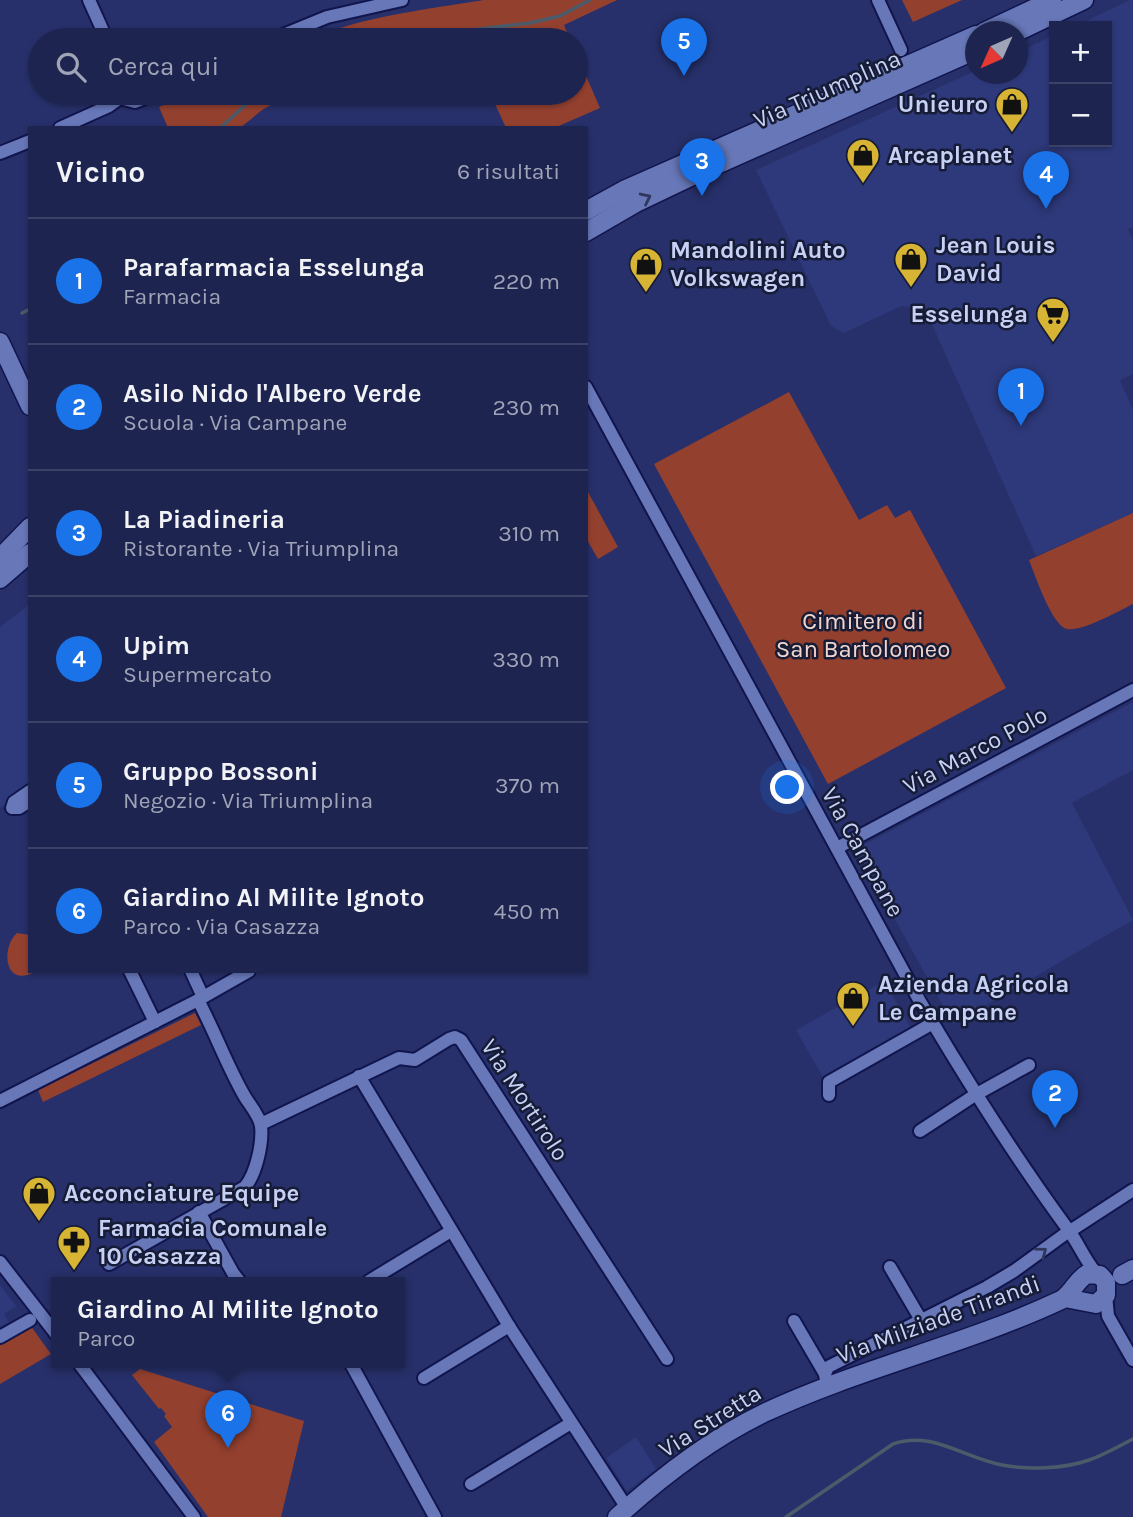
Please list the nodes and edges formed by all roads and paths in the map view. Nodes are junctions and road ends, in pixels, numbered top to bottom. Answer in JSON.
{"nodes":[{"id":1,"x":89,"y":0,"type":"edge"},
{"id":2,"x":402,"y":0,"type":"edge"},
{"id":3,"x":878,"y":0,"type":"edge"},
{"id":4,"x":1052,"y":0,"type":"edge"},
{"id":5,"x":1084,"y":0,"type":"edge"},
{"id":6,"x":1007,"y":21,"type":"edge"},
{"id":7,"x":1028,"y":27,"type":"edge"},
{"id":8,"x":102,"y":28,"type":"edge"},
{"id":9,"x":301,"y":28,"type":"edge"},
{"id":10,"x":965,"y":39,"type":"edge"},
{"id":11,"x":901,"y":50,"type":"dead end"},
{"id":12,"x":965,"y":54,"type":"edge"},
{"id":13,"x":110,"y":105,"type":"edge"},
{"id":14,"x":64,"y":126,"type":"edge"},
{"id":15,"x":28,"y":142,"type":"edge"},
{"id":16,"x":0,"y":153,"type":"edge"},
{"id":17,"x":588,"y":210,"type":"edge"},
{"id":18,"x":588,"y":231,"type":"edge"},
{"id":19,"x":0,"y":342,"type":"edge"},
{"id":20,"x":588,"y":391,"type":"edge"},
{"id":21,"x":28,"y":404,"type":"edge"},
{"id":22,"x":28,"y":529,"type":"edge"},
{"id":23,"x":28,"y":555,"type":"edge"},
{"id":24,"x":0,"y":558,"type":"edge"},
{"id":25,"x":0,"y":579,"type":"edge"},
{"id":26,"x":1133,"y":690,"type":"edge"},
{"id":27,"x":28,"y":792,"type":"edge"},
{"id":28,"x":28,"y":802,"type":"edge"},
{"id":29,"x":12,"y":808,"type":"junction"},
{"id":30,"x":0,"y":816,"type":"edge"},
{"id":31,"x":837,"y":848,"type":"junction"},
{"id":32,"x":131,"y":973,"type":"edge"},
{"id":33,"x":192,"y":973,"type":"edge"},
{"id":34,"x":246,"y":973,"type":"edge"},
{"id":35,"x":201,"y":999,"type":"junction"},
{"id":36,"x":155,"y":1021,"type":"junction"},
{"id":37,"x":933,"y":1023,"type":"junction"},
{"id":38,"x":1028,"y":1065,"type":"dead end"},
{"id":39,"x":359,"y":1076,"type":"junction"},
{"id":40,"x":829,"y":1095,"type":"dead end"},
{"id":41,"x":975,"y":1095,"type":"junction"},
{"id":42,"x":0,"y":1101,"type":"edge"},
{"id":43,"x":261,"y":1124,"type":"junction"},
{"id":44,"x":920,"y":1132,"type":"dead end"},
{"id":45,"x":1133,"y":1190,"type":"edge"},
{"id":46,"x":198,"y":1212,"type":"junction"},
{"id":47,"x":451,"y":1231,"type":"junction"},
{"id":48,"x":1067,"y":1232,"type":"junction"},
{"id":49,"x":0,"y":1262,"type":"edge"},
{"id":50,"x":109,"y":1264,"type":"dead end"},
{"id":51,"x":890,"y":1267,"type":"dead end"},
{"id":52,"x":1127,"y":1272,"type":"edge"},
{"id":53,"x":236,"y":1277,"type":"edge"},
{"id":54,"x":376,"y":1277,"type":"edge"},
{"id":55,"x":1093,"y":1288,"type":"junction"},
{"id":56,"x":30,"y":1320,"type":"dead end"},
{"id":57,"x":922,"y":1320,"type":"junction"},
{"id":58,"x":794,"y":1321,"type":"dead end"},
{"id":59,"x":51,"y":1326,"type":"edge"},
{"id":60,"x":509,"y":1326,"type":"junction"},
{"id":61,"x":0,"y":1337,"type":"edge"},
{"id":62,"x":667,"y":1359,"type":"dead end"},
{"id":63,"x":1133,"y":1360,"type":"edge"},
{"id":64,"x":82,"y":1368,"type":"edge"},
{"id":65,"x":352,"y":1368,"type":"edge"},
{"id":66,"x":424,"y":1378,"type":"dead end"},
{"id":67,"x":826,"y":1380,"type":"junction"},
{"id":68,"x":571,"y":1423,"type":"junction"},
{"id":69,"x":471,"y":1483,"type":"dead end"},
{"id":70,"x":622,"y":1513,"type":"edge"},
{"id":71,"x":194,"y":1517,"type":"edge"},
{"id":72,"x":436,"y":1517,"type":"edge"}],
"edges":[{"from":1,"to":8,"type":"street"},
{"from":2,"to":9,"type":"street"},
{"from":3,"to":11,"type":"street"},
{"from":4,"to":6,"type":"main road"},
{"from":5,"to":7,"type":"main road"},
{"from":10,"to":17,"type":"main road","name":"Via Triumplina"},
{"from":18,"to":12,"type":"main road","name":"Via Triumplina","one_way":true},
{"from":13,"to":14,"type":"street"},
{"from":15,"to":16,"type":"street"},
{"from":19,"to":21,"type":"main road"},
{"from":20,"to":31,"type":"street","name":"Via Campane"},
{"from":22,"to":24,"type":"main road"},
{"from":23,"to":25,"type":"main road"},
{"from":26,"to":31,"type":"street","name":"Via Marco Polo"},
{"from":27,"to":29,"type":"street"},
{"from":28,"to":29,"type":"street"},
{"from":29,"to":30,"type":"street"},
{"from":31,"to":37,"type":"street","name":"Via Campane"},
{"from":32,"to":36,"type":"street"},
{"from":33,"to":35,"type":"street"},
{"from":34,"to":35,"type":"street"},
{"from":35,"to":36,"type":"street"},
{"from":35,"to":43,"type":"street"},
{"from":36,"to":42,"type":"street"},
{"from":37,"to":40,"type":"street"},
{"from":37,"to":41,"type":"street","name":"Via Campane"},
{"from":38,"to":41,"type":"street"},
{"from":39,"to":43,"type":"street"},
{"from":39,"to":47,"type":"street"},
{"from":39,"to":62,"type":"street","name":"Via Mortirolo"},
{"from":41,"to":44,"type":"street"},
{"from":41,"to":48,"type":"street","name":"Via Campane"},
{"from":43,"to":46,"type":"street"},
{"from":45,"to":48,"type":"street","name":"Via Stretta"},
{"from":46,"to":50,"type":"street"},
{"from":46,"to":53,"type":"street"},
{"from":47,"to":54,"type":"street"},
{"from":47,"to":60,"type":"street"},
{"from":48,"to":55,"type":"street","name":"Via Campane"},
{"from":57,"to":48,"type":"street","name":"Via Stretta","one_way":true},
{"from":49,"to":59,"type":"street"},
{"from":51,"to":57,"type":"street"},
{"from":52,"to":55,"type":"street","name":"Via Milziade Tirandi"},
{"from":55,"to":63,"type":"street"},
{"from":55,"to":67,"type":"main road","name":"Via Milziade Tirandi"},
{"from":56,"to":61,"type":"street"},
{"from":57,"to":67,"type":"street","name":"Via Stretta"},
{"from":58,"to":67,"type":"street"},
{"from":60,"to":66,"type":"street"},
{"from":60,"to":68,"type":"street"},
{"from":64,"to":71,"type":"street"},
{"from":65,"to":72,"type":"street"},
{"from":67,"to":70,"type":"main road","name":"Via Stretta"},
{"from":68,"to":69,"type":"street"},
{"from":68,"to":70,"type":"street"}]}
